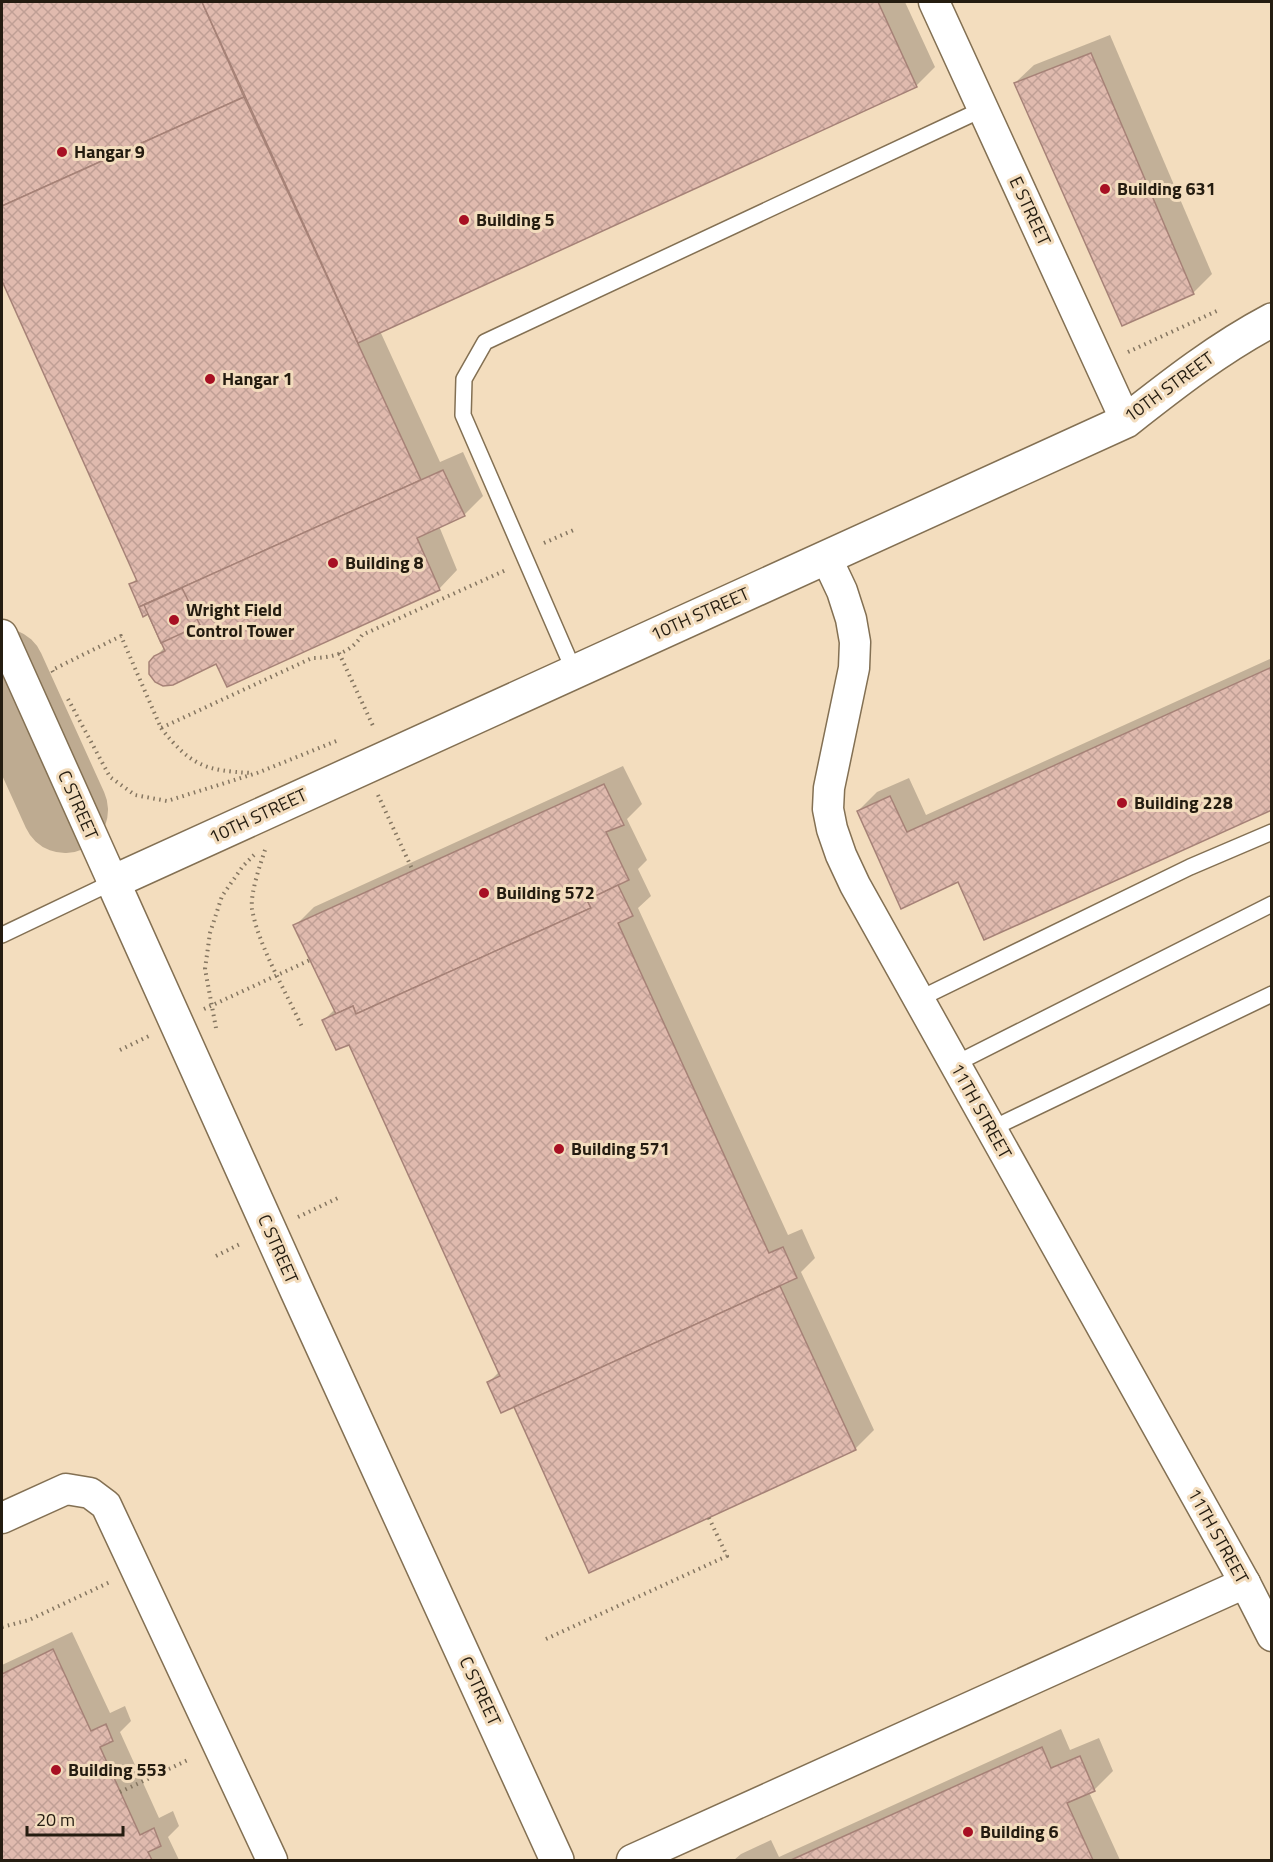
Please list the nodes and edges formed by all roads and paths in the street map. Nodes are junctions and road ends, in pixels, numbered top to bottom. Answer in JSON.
{"nodes":[{"id":1,"x":934,"y":2,"type":"edge"},
{"id":2,"x":983,"y":109,"type":"junction"},
{"id":3,"x":1229,"y":306,"type":"dead end"},
{"id":4,"x":1272,"y":320,"type":"edge"},
{"id":5,"x":1100,"y":364,"type":"junction"},
{"id":6,"x":1126,"y":421,"type":"junction"},
{"id":7,"x":576,"y":529,"type":"dead end"},
{"id":8,"x":525,"y":556,"type":"junction"},
{"id":9,"x":826,"y":557,"type":"junction"},
{"id":10,"x":2,"y":635,"type":"edge"},
{"id":11,"x":339,"y":653,"type":"junction"},
{"id":12,"x":574,"y":671,"type":"junction"},
{"id":13,"x":57,"y":680,"type":"dead end"},
{"id":14,"x":63,"y":689,"type":"dead end"},
{"id":15,"x":161,"y":728,"type":"junction"},
{"id":16,"x":374,"y":729,"type":"dead end"},
{"id":17,"x":342,"y":740,"type":"dead end"},
{"id":18,"x":257,"y":773,"type":"junction"},
{"id":19,"x":373,"y":784,"type":"dead end"},
{"id":20,"x":1272,"y":832,"type":"edge"},
{"id":21,"x":413,"y":871,"type":"dead end"},
{"id":22,"x":113,"y":882,"type":"junction"},
{"id":23,"x":1272,"y":904,"type":"edge"},
{"id":24,"x":2,"y":935,"type":"edge"},
{"id":25,"x":310,"y":960,"type":"dead end"},
{"id":26,"x":278,"y":975,"type":"junction"},
{"id":27,"x":1272,"y":994,"type":"edge"},
{"id":28,"x":919,"y":999,"type":"junction"},
{"id":29,"x":213,"y":1005,"type":"junction"},
{"id":30,"x":176,"y":1023,"type":"junction"},
{"id":31,"x":303,"y":1029,"type":"dead end"},
{"id":32,"x":217,"y":1030,"type":"dead end"},
{"id":33,"x":120,"y":1050,"type":"dead end"},
{"id":34,"x":955,"y":1064,"type":"junction"},
{"id":35,"x":991,"y":1129,"type":"junction"},
{"id":36,"x":2,"y":1518,"type":"edge"},
{"id":37,"x":709,"y":1518,"type":"dead end"},
{"id":38,"x":112,"y":1581,"type":"dead end"},
{"id":39,"x":1245,"y":1583,"type":"junction"},
{"id":40,"x":2,"y":1628,"type":"edge"},
{"id":41,"x":1272,"y":1636,"type":"edge"},
{"id":42,"x":546,"y":1639,"type":"dead end"},
{"id":43,"x":196,"y":1756,"type":"dead end"},
{"id":44,"x":120,"y":1792,"type":"dead end"},
{"id":45,"x":272,"y":1860,"type":"edge"},
{"id":46,"x":557,"y":1860,"type":"edge"},
{"id":47,"x":632,"y":1860,"type":"edge"}],
"edges":[{"from":1,"to":2,"type":"street","name":"E STREET"},
{"from":2,"to":5,"type":"street","name":"E STREET"},
{"from":2,"to":8,"type":"lane"},
{"from":3,"to":5,"type":"path"},
{"from":4,"to":6,"type":"street","name":"10TH STREET"},
{"from":5,"to":6,"type":"street","name":"E STREET"},
{"from":6,"to":9,"type":"street","name":"10TH STREET"},
{"from":7,"to":8,"type":"path"},
{"from":8,"to":11,"type":"path"},
{"from":8,"to":12,"type":"lane"},
{"from":9,"to":12,"type":"street","name":"10TH STREET"},
{"from":9,"to":28,"type":"street","name":"11TH STREET"},
{"from":10,"to":22,"type":"street","name":"C STREET"},
{"from":11,"to":15,"type":"path"},
{"from":11,"to":16,"type":"path"},
{"from":12,"to":22,"type":"street","name":"10TH STREET"},
{"from":13,"to":15,"type":"path"},
{"from":14,"to":18,"type":"path"},
{"from":15,"to":18,"type":"path"},
{"from":17,"to":18,"type":"path"},
{"from":19,"to":21,"type":"path"},
{"from":20,"to":28,"type":"lane"},
{"from":22,"to":24,"type":"lane"},
{"from":22,"to":30,"type":"street","name":"C STREET"},
{"from":23,"to":34,"type":"lane"},
{"from":25,"to":26,"type":"path"},
{"from":26,"to":29,"type":"path"},
{"from":26,"to":29,"type":"path"},
{"from":26,"to":31,"type":"path"},
{"from":27,"to":35,"type":"lane"},
{"from":28,"to":34,"type":"street","name":"11TH STREET"},
{"from":29,"to":30,"type":"path"},
{"from":29,"to":32,"type":"path"},
{"from":30,"to":33,"type":"path"},
{"from":30,"to":46,"type":"street","name":"C STREET"},
{"from":34,"to":35,"type":"street","name":"11TH STREET"},
{"from":35,"to":39,"type":"street","name":"11TH STREET"},
{"from":36,"to":45,"type":"street"},
{"from":37,"to":42,"type":"path"},
{"from":38,"to":40,"type":"path"},
{"from":39,"to":41,"type":"street","name":"11TH STREET"},
{"from":39,"to":47,"type":"street"},
{"from":43,"to":44,"type":"path"}]}
